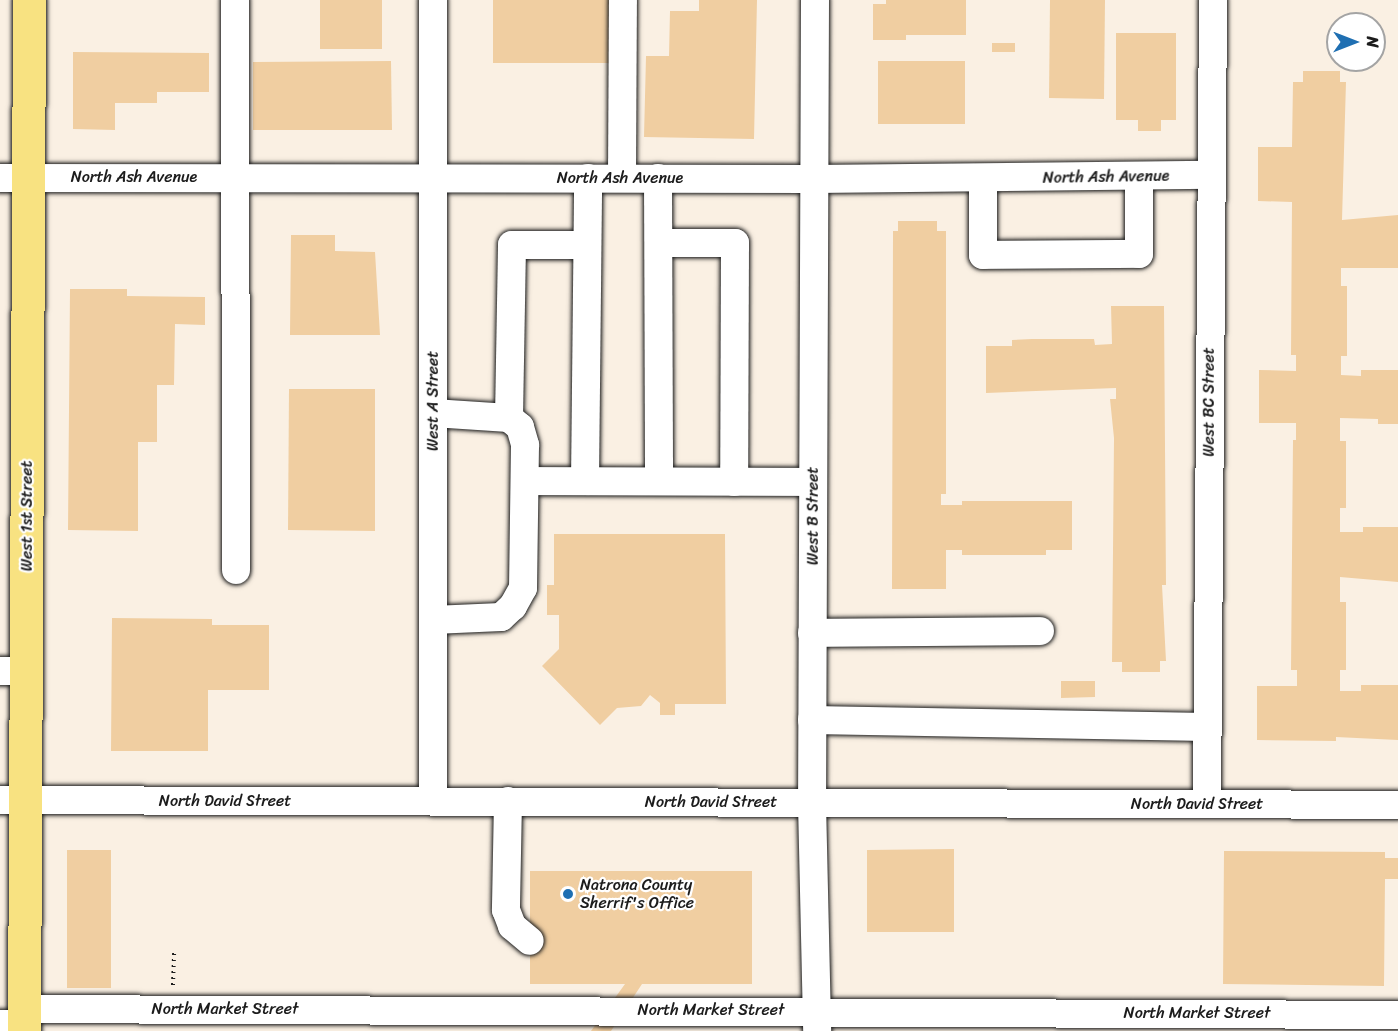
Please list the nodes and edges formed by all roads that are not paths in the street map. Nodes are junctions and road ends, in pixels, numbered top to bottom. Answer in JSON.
{"nodes":[{"id":1,"x":29,"y":0,"type":"edge"},
{"id":2,"x":235,"y":0,"type":"edge"},
{"id":3,"x":433,"y":0,"type":"edge"},
{"id":4,"x":623,"y":0,"type":"edge"},
{"id":5,"x":815,"y":0,"type":"edge"},
{"id":6,"x":1213,"y":0,"type":"edge"},
{"id":7,"x":1211,"y":175,"type":"junction"},
{"id":8,"x":1139,"y":176,"type":"junction"},
{"id":9,"x":234,"y":177,"type":"junction"},
{"id":10,"x":432,"y":177,"type":"junction"},
{"id":11,"x":15,"y":178,"type":"edge"},
{"id":12,"x":588,"y":178,"type":"junction"},
{"id":13,"x":622,"y":178,"type":"junction"},
{"id":14,"x":658,"y":178,"type":"junction"},
{"id":15,"x":984,"y":178,"type":"junction"},
{"id":16,"x":814,"y":180,"type":"junction"},
{"id":17,"x":658,"y":243,"type":"junction"},
{"id":18,"x":587,"y":245,"type":"junction"},
{"id":19,"x":433,"y":413,"type":"junction"},
{"id":20,"x":509,"y":418,"type":"junction"},
{"id":21,"x":525,"y":481,"type":"junction"},
{"id":22,"x":585,"y":481,"type":"junction"},
{"id":23,"x":659,"y":481,"type":"junction"},
{"id":24,"x":734,"y":482,"type":"junction"},
{"id":25,"x":813,"y":482,"type":"junction"},
{"id":26,"x":236,"y":570,"type":"dead end"},
{"id":27,"x":433,"y":620,"type":"junction"},
{"id":28,"x":1040,"y":631,"type":"dead end"},
{"id":29,"x":812,"y":633,"type":"junction"},
{"id":30,"x":13,"y":671,"type":"edge"},
{"id":31,"x":812,"y":720,"type":"junction"},
{"id":32,"x":1207,"y":727,"type":"junction"},
{"id":33,"x":12,"y":800,"type":"edge"},
{"id":34,"x":433,"y":801,"type":"junction"},
{"id":35,"x":508,"y":801,"type":"junction"},
{"id":36,"x":812,"y":803,"type":"junction"},
{"id":37,"x":1206,"y":804,"type":"junction"},
{"id":38,"x":1398,"y":805,"type":"edge"},
{"id":39,"x":530,"y":941,"type":"dead end"},
{"id":40,"x":1398,"y":1015,"type":"edge"},
{"id":41,"x":816,"y":1021,"type":"edge"},
{"id":42,"x":18,"y":1022,"type":"edge"}],
"edges":[{"from":1,"to":11,"type":"main road","name":"West 1st Street"},
{"from":2,"to":9,"type":"street"},
{"from":3,"to":10,"type":"street","name":"West A Street"},
{"from":4,"to":13,"type":"street"},
{"from":5,"to":16,"type":"street","name":"West B Street"},
{"from":6,"to":7,"type":"street","name":"West BC Street"},
{"from":7,"to":8,"type":"street","name":"North Ash Avenue"},
{"from":7,"to":32,"type":"street","name":"West BC Street"},
{"from":8,"to":15,"type":"street","name":"North Ash Avenue"},
{"from":8,"to":15,"type":"street"},
{"from":9,"to":10,"type":"street","name":"North Ash Avenue"},
{"from":9,"to":11,"type":"street","name":"North Ash Avenue"},
{"from":9,"to":26,"type":"street"},
{"from":10,"to":12,"type":"street","name":"North Ash Avenue"},
{"from":10,"to":19,"type":"street","name":"West A Street"},
{"from":11,"to":30,"type":"main road","name":"West 1st Street"},
{"from":12,"to":13,"type":"street","name":"North Ash Avenue"},
{"from":12,"to":18,"type":"street"},
{"from":13,"to":14,"type":"street","name":"North Ash Avenue"},
{"from":14,"to":16,"type":"street","name":"North Ash Avenue"},
{"from":14,"to":17,"type":"street"},
{"from":15,"to":16,"type":"street","name":"North Ash Avenue"},
{"from":16,"to":25,"type":"street","name":"West B Street"},
{"from":17,"to":23,"type":"street"},
{"from":17,"to":24,"type":"street"},
{"from":18,"to":20,"type":"street"},
{"from":18,"to":22,"type":"street"},
{"from":19,"to":20,"type":"street"},
{"from":19,"to":27,"type":"street","name":"West A Street"},
{"from":20,"to":21,"type":"street"},
{"from":21,"to":22,"type":"street"},
{"from":21,"to":27,"type":"street"},
{"from":22,"to":23,"type":"street"},
{"from":23,"to":24,"type":"street"},
{"from":24,"to":25,"type":"street"},
{"from":25,"to":29,"type":"street","name":"West B Street"},
{"from":27,"to":34,"type":"street","name":"West A Street"},
{"from":28,"to":29,"type":"street"},
{"from":29,"to":31,"type":"street","name":"West B Street"},
{"from":30,"to":33,"type":"main road","name":"West 1st Street"},
{"from":31,"to":32,"type":"street"},
{"from":31,"to":36,"type":"street","name":"West B Street"},
{"from":32,"to":37,"type":"street","name":"West BC Street"},
{"from":33,"to":34,"type":"street","name":"North David Street"},
{"from":33,"to":42,"type":"main road","name":"West 1st Street"},
{"from":34,"to":35,"type":"street","name":"North David Street"},
{"from":35,"to":36,"type":"street","name":"North David Street"},
{"from":35,"to":39,"type":"street"},
{"from":36,"to":37,"type":"street","name":"North David Street"},
{"from":36,"to":41,"type":"street","name":"West B Street"},
{"from":37,"to":38,"type":"street","name":"North David Street"},
{"from":40,"to":41,"type":"street","name":"North Market Street"},
{"from":41,"to":42,"type":"street","name":"North Market Street"}]}
